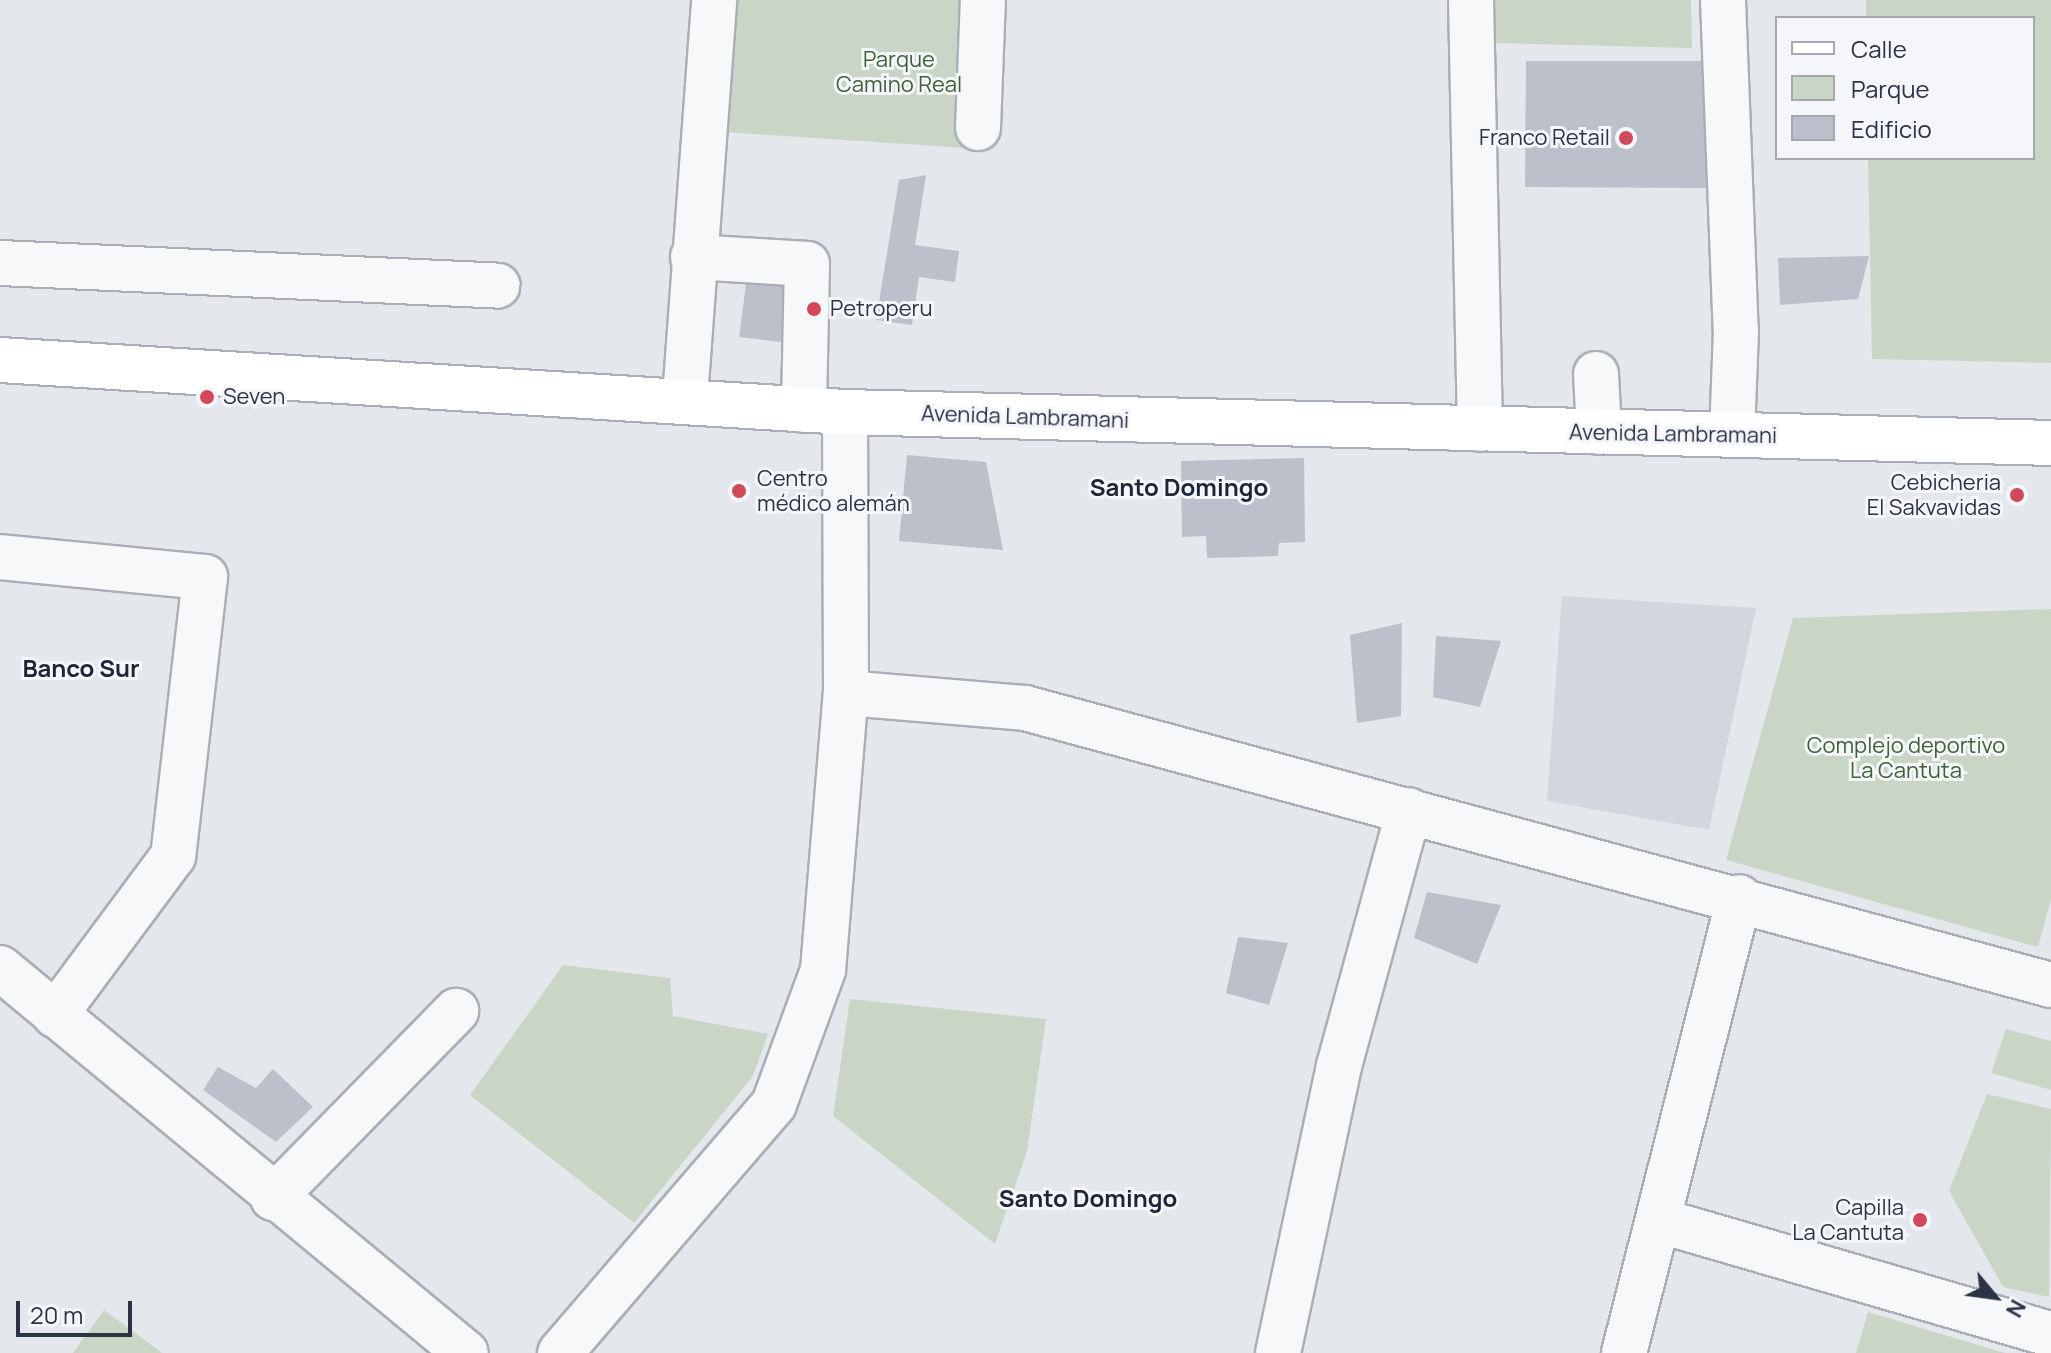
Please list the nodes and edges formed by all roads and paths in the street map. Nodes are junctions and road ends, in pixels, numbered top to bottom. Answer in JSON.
{"nodes":[{"id":1,"x":714,"y":0,"type":"edge"},
{"id":2,"x":983,"y":0,"type":"edge"},
{"id":3,"x":1471,"y":0,"type":"edge"},
{"id":4,"x":1723,"y":0,"type":"edge"},
{"id":5,"x":978,"y":128,"type":"dead end"},
{"id":6,"x":693,"y":257,"type":"junction"},
{"id":7,"x":0,"y":263,"type":"edge"},
{"id":8,"x":497,"y":286,"type":"dead end"},
{"id":9,"x":0,"y":360,"type":"edge"},
{"id":10,"x":1596,"y":374,"type":"dead end"},
{"id":11,"x":685,"y":398,"type":"junction"},
{"id":12,"x":824,"y":411,"type":"junction"},
{"id":13,"x":1480,"y":429,"type":"junction"},
{"id":14,"x":1599,"y":432,"type":"junction"},
{"id":15,"x":1732,"y":435,"type":"junction"},
{"id":16,"x":2051,"y":443,"type":"edge"},
{"id":17,"x":0,"y":557,"type":"edge"},
{"id":18,"x":846,"y":693,"type":"junction"},
{"id":19,"x":1409,"y":810,"type":"junction"},
{"id":20,"x":1739,"y":897,"type":"junction"},
{"id":21,"x":0,"y":968,"type":"edge"},
{"id":22,"x":2051,"y":985,"type":"edge"},
{"id":23,"x":456,"y":1011,"type":"dead end"},
{"id":24,"x":55,"y":1015,"type":"junction"},
{"id":25,"x":273,"y":1198,"type":"junction"},
{"id":26,"x":1661,"y":1221,"type":"junction"},
{"id":27,"x":2051,"y":1334,"type":"edge"},
{"id":28,"x":466,"y":1353,"type":"edge"},
{"id":29,"x":560,"y":1353,"type":"edge"},
{"id":30,"x":1278,"y":1353,"type":"edge"},
{"id":31,"x":1624,"y":1353,"type":"edge"}],
"edges":[{"from":1,"to":6,"type":"street"},
{"from":2,"to":5,"type":"street"},
{"from":3,"to":13,"type":"street"},
{"from":4,"to":15,"type":"street"},
{"from":6,"to":11,"type":"street"},
{"from":6,"to":12,"type":"street"},
{"from":7,"to":8,"type":"street"},
{"from":9,"to":11,"type":"main road","name":"Avenida Lambramani"},
{"from":10,"to":14,"type":"street"},
{"from":11,"to":12,"type":"main road","name":"Avenida Lambramani"},
{"from":12,"to":13,"type":"main road","name":"Avenida Lambramani"},
{"from":12,"to":18,"type":"street"},
{"from":13,"to":14,"type":"main road","name":"Avenida Lambramani"},
{"from":14,"to":15,"type":"main road","name":"Avenida Lambramani"},
{"from":15,"to":16,"type":"main road","name":"Avenida Lambramani"},
{"from":17,"to":24,"type":"street"},
{"from":18,"to":19,"type":"street"},
{"from":18,"to":29,"type":"street"},
{"from":19,"to":20,"type":"street"},
{"from":19,"to":30,"type":"street"},
{"from":20,"to":22,"type":"street"},
{"from":20,"to":26,"type":"street"},
{"from":21,"to":24,"type":"street"},
{"from":23,"to":25,"type":"street"},
{"from":24,"to":25,"type":"street"},
{"from":25,"to":28,"type":"street"},
{"from":26,"to":27,"type":"street"},
{"from":26,"to":31,"type":"street"}]}
